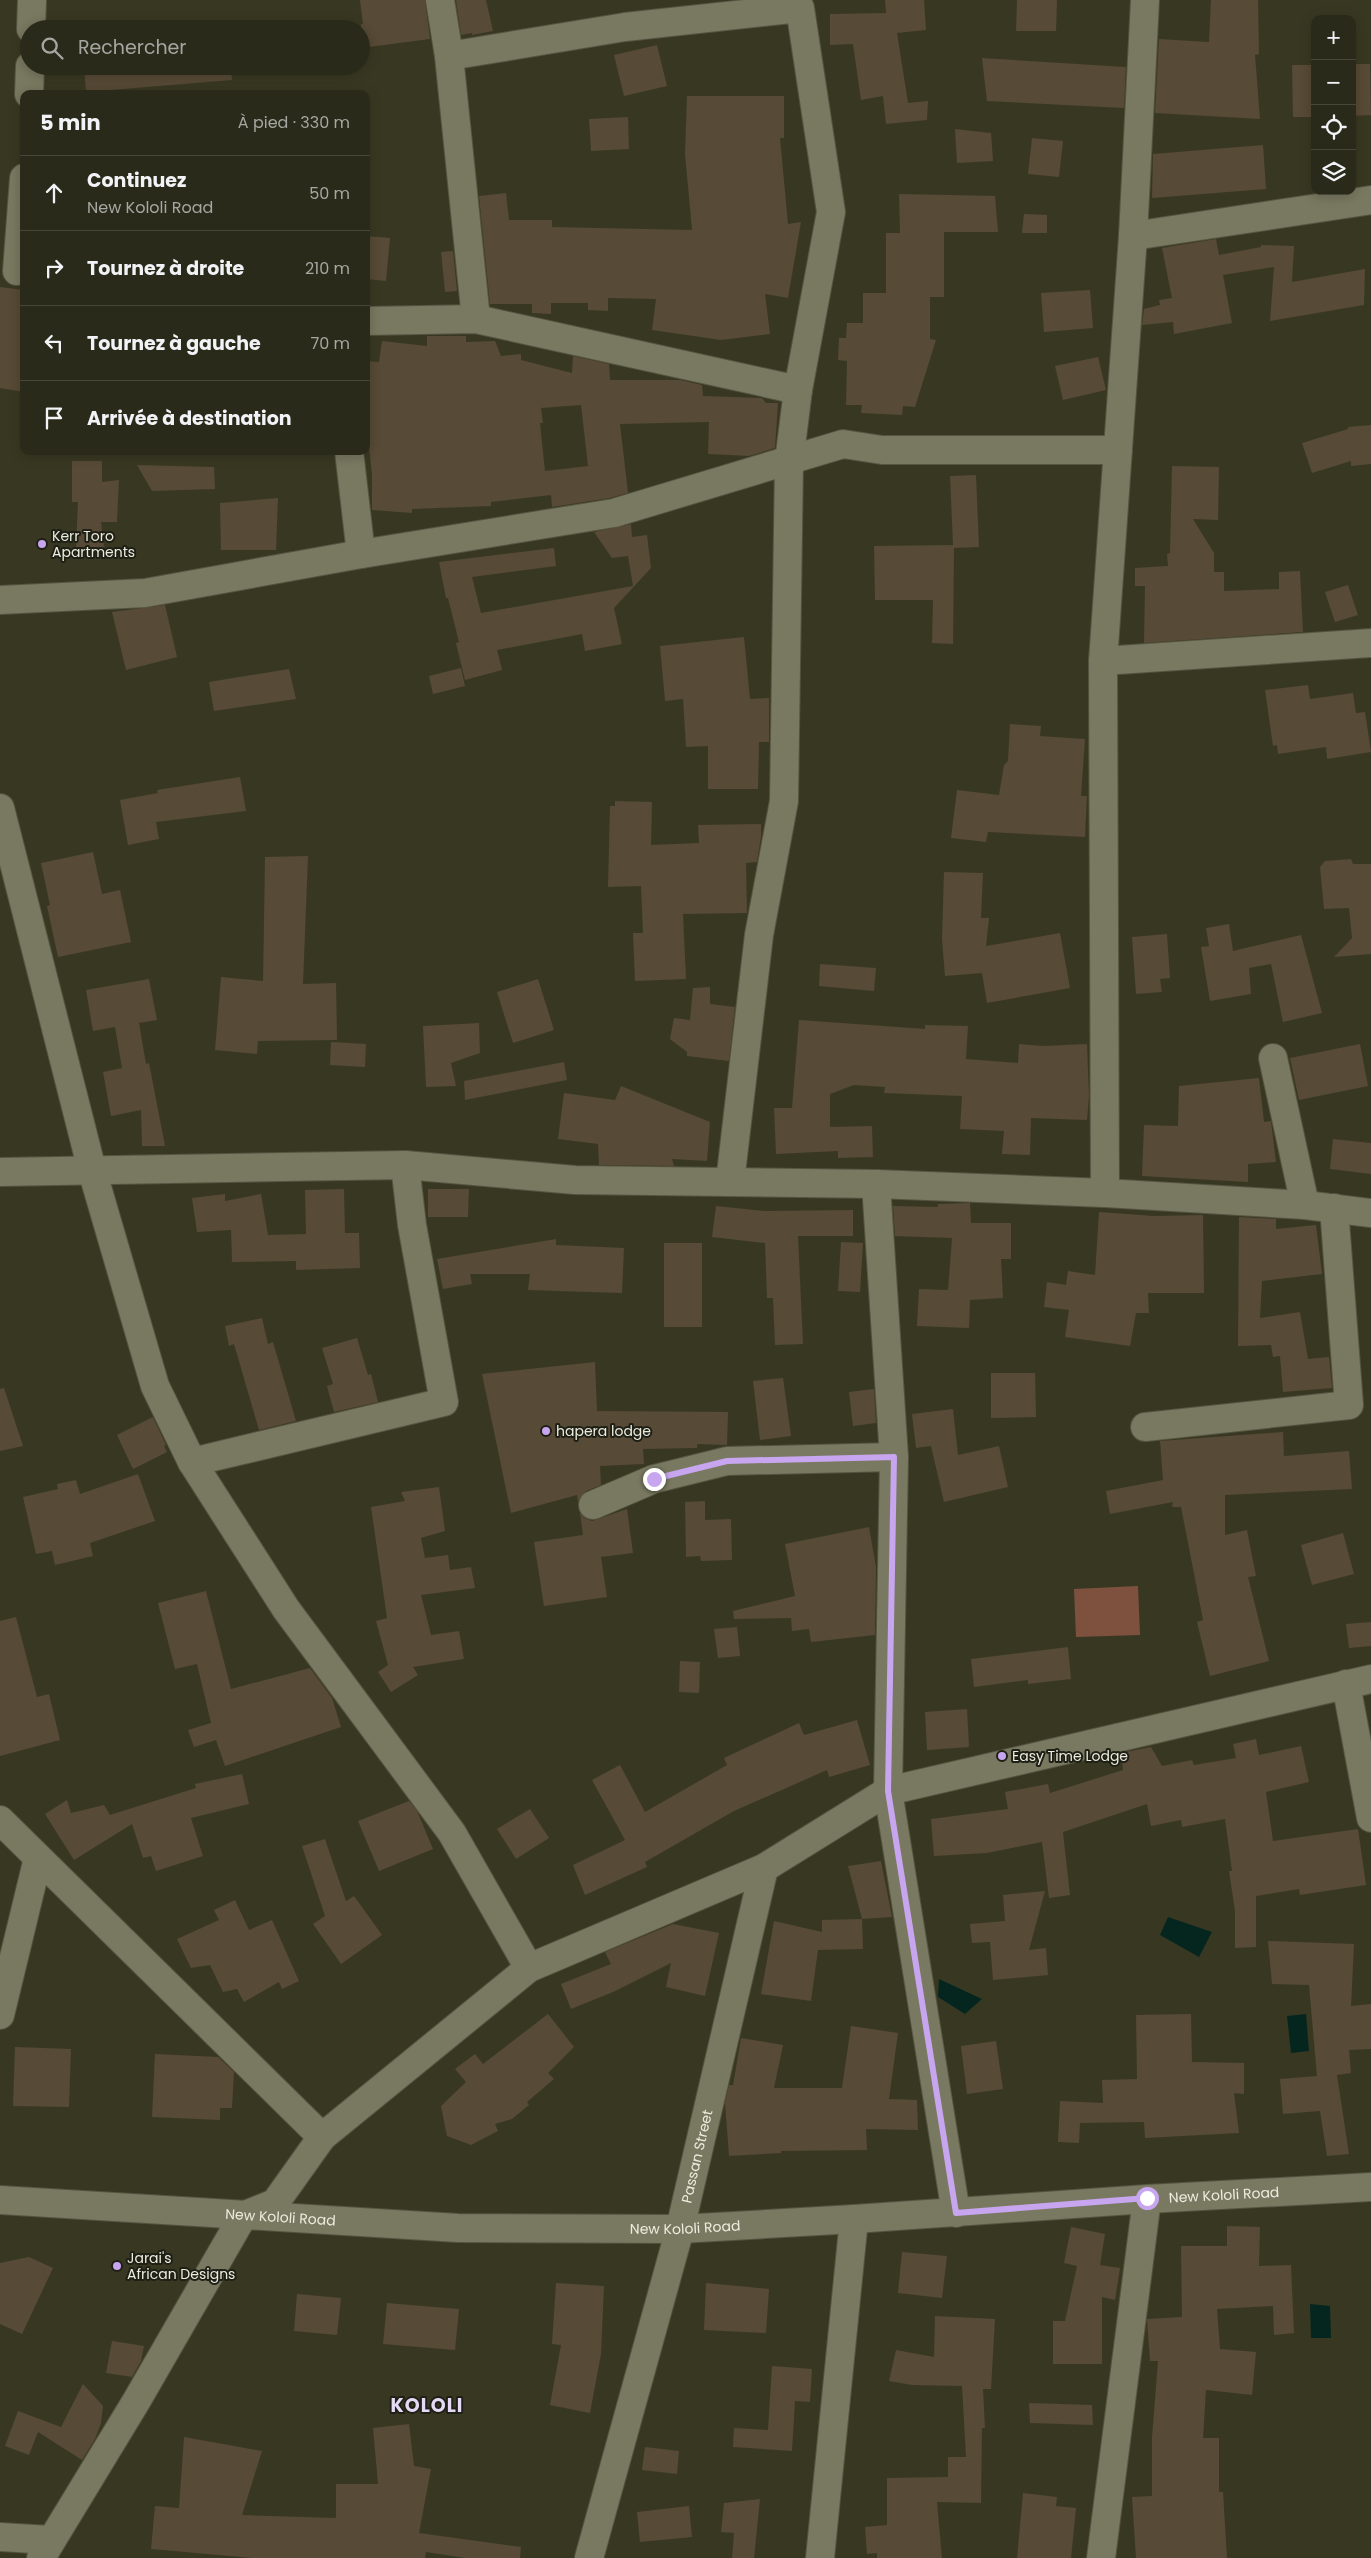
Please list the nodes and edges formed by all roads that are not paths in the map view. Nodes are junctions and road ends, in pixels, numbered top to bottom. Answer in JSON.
{"nodes":[{"id":1,"x":32,"y":0,"type":"edge"},
{"id":2,"x":440,"y":0,"type":"edge"},
{"id":3,"x":1145,"y":0,"type":"edge"},
{"id":4,"x":31,"y":20,"type":"edge"},
{"id":5,"x":449,"y":56,"type":"junction"},
{"id":6,"x":30,"y":75,"type":"edge"},
{"id":7,"x":29,"y":90,"type":"edge"},
{"id":8,"x":1371,"y":200,"type":"edge"},
{"id":9,"x":20,"y":215,"type":"edge"},
{"id":10,"x":1133,"y":236,"type":"junction"},
{"id":11,"x":14,"y":270,"type":"edge"},
{"id":12,"x":476,"y":319,"type":"junction"},
{"id":13,"x":370,"y":321,"type":"edge"},
{"id":14,"x":798,"y":390,"type":"junction"},
{"id":15,"x":1118,"y":450,"type":"junction"},
{"id":16,"x":349,"y":455,"type":"edge"},
{"id":17,"x":789,"y":462,"type":"junction"},
{"id":18,"x":361,"y":554,"type":"junction"},
{"id":19,"x":0,"y":600,"type":"edge"},
{"id":20,"x":1371,"y":643,"type":"edge"},
{"id":21,"x":1104,"y":661,"type":"junction"},
{"id":22,"x":0,"y":808,"type":"edge"},
{"id":23,"x":1273,"y":1058,"type":"dead end"},
{"id":24,"x":405,"y":1166,"type":"junction"},
{"id":25,"x":92,"y":1170,"type":"junction"},
{"id":26,"x":0,"y":1172,"type":"edge"},
{"id":27,"x":730,"y":1182,"type":"junction"},
{"id":28,"x":876,"y":1184,"type":"junction"},
{"id":29,"x":1105,"y":1193,"type":"junction"},
{"id":30,"x":1305,"y":1205,"type":"junction"},
{"id":31,"x":1334,"y":1208,"type":"junction"},
{"id":32,"x":1371,"y":1213,"type":"edge"},
{"id":33,"x":1145,"y":1427,"type":"dead end"},
{"id":34,"x":894,"y":1457,"type":"junction"},
{"id":35,"x":192,"y":1462,"type":"junction"},
{"id":36,"x":594,"y":1505,"type":"dead end"},
{"id":37,"x":1359,"y":1682,"type":"edge"},
{"id":38,"x":888,"y":1791,"type":"junction"},
{"id":39,"x":1371,"y":1818,"type":"edge"},
{"id":40,"x":0,"y":1820,"type":"edge"},
{"id":41,"x":20,"y":1848,"type":"edge"},
{"id":42,"x":764,"y":1868,"type":"junction"},
{"id":43,"x":529,"y":1968,"type":"junction"},
{"id":44,"x":0,"y":2016,"type":"edge"},
{"id":45,"x":322,"y":2137,"type":"junction"},
{"id":46,"x":1371,"y":2187,"type":"edge"},
{"id":47,"x":1147,"y":2198,"type":"junction"},
{"id":48,"x":0,"y":2200,"type":"edge"},
{"id":49,"x":956,"y":2213,"type":"junction"},
{"id":50,"x":243,"y":2216,"type":"junction"},
{"id":51,"x":854,"y":2219,"type":"junction"},
{"id":52,"x":680,"y":2229,"type":"junction"},
{"id":53,"x":0,"y":2537,"type":"edge"},
{"id":54,"x":46,"y":2549,"type":"edge"},
{"id":55,"x":589,"y":2558,"type":"edge"},
{"id":56,"x":820,"y":2558,"type":"edge"},
{"id":57,"x":1101,"y":2558,"type":"edge"}],
"edges":[{"from":1,"to":4,"type":"street"},
{"from":2,"to":5,"type":"street"},
{"from":3,"to":10,"type":"street"},
{"from":5,"to":12,"type":"street"},
{"from":5,"to":14,"type":"street"},
{"from":6,"to":7,"type":"street"},
{"from":8,"to":10,"type":"street"},
{"from":9,"to":11,"type":"street"},
{"from":10,"to":15,"type":"street"},
{"from":12,"to":13,"type":"street"},
{"from":12,"to":14,"type":"street"},
{"from":14,"to":17,"type":"street"},
{"from":15,"to":17,"type":"street"},
{"from":15,"to":21,"type":"street"},
{"from":16,"to":18,"type":"street"},
{"from":17,"to":18,"type":"street"},
{"from":17,"to":27,"type":"street"},
{"from":18,"to":19,"type":"street"},
{"from":20,"to":21,"type":"street"},
{"from":21,"to":29,"type":"street"},
{"from":22,"to":25,"type":"street"},
{"from":23,"to":30,"type":"street"},
{"from":24,"to":25,"type":"street"},
{"from":24,"to":27,"type":"street"},
{"from":24,"to":35,"type":"street"},
{"from":25,"to":26,"type":"street"},
{"from":25,"to":35,"type":"street"},
{"from":27,"to":28,"type":"street"},
{"from":28,"to":29,"type":"street"},
{"from":28,"to":34,"type":"street"},
{"from":29,"to":30,"type":"street"},
{"from":30,"to":31,"type":"street"},
{"from":31,"to":32,"type":"street"},
{"from":31,"to":33,"type":"street"},
{"from":34,"to":36,"type":"street"},
{"from":34,"to":38,"type":"street"},
{"from":35,"to":43,"type":"street"},
{"from":37,"to":38,"type":"street"},
{"from":37,"to":39,"type":"street"},
{"from":38,"to":42,"type":"street"},
{"from":38,"to":49,"type":"street"},
{"from":40,"to":41,"type":"street"},
{"from":41,"to":44,"type":"street"},
{"from":41,"to":45,"type":"street"},
{"from":42,"to":43,"type":"street"},
{"from":42,"to":52,"type":"street","name":"Passan Street"},
{"from":43,"to":45,"type":"street"},
{"from":45,"to":50,"type":"street"},
{"from":46,"to":47,"type":"street","name":"New Kololi Road"},
{"from":47,"to":49,"type":"street","name":"New Kololi Road"},
{"from":47,"to":57,"type":"street"},
{"from":48,"to":50,"type":"street","name":"New Kololi Road"},
{"from":49,"to":51,"type":"street","name":"New Kololi Road"},
{"from":50,"to":52,"type":"street","name":"New Kololi Road"},
{"from":50,"to":54,"type":"street"},
{"from":51,"to":52,"type":"street","name":"New Kololi Road"},
{"from":51,"to":56,"type":"street"},
{"from":52,"to":55,"type":"street","name":"Passan Street"},
{"from":53,"to":54,"type":"street"}]}
